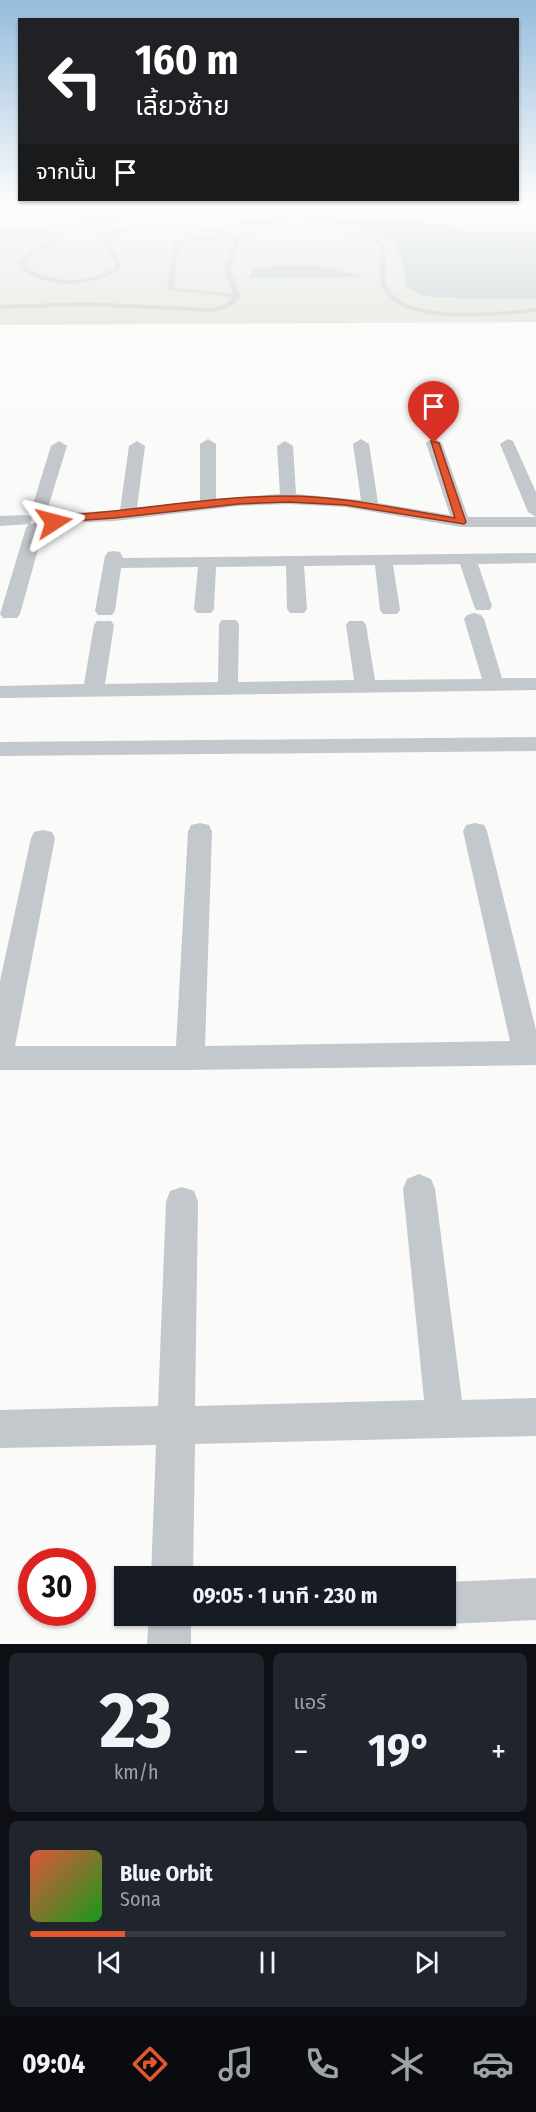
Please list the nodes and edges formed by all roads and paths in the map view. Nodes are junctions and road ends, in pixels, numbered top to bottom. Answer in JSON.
{"nodes":[{"id":1,"x":170,"y":283,"type":"edge"},
{"id":2,"x":230,"y":283,"type":"edge"},
{"id":3,"x":385,"y":283,"type":"edge"},
{"id":4,"x":237,"y":296,"type":"junction"},
{"id":5,"x":0,"y":308,"type":"edge"},
{"id":6,"x":536,"y":310,"type":"edge"},
{"id":7,"x":434,"y":443,"type":"dead end"},
{"id":8,"x":208,"y":444,"type":"dead end"},
{"id":9,"x":361,"y":444,"type":"dead end"},
{"id":10,"x":508,"y":444,"type":"dead end"},
{"id":11,"x":59,"y":446,"type":"dead end"},
{"id":12,"x":137,"y":446,"type":"dead end"},
{"id":13,"x":285,"y":446,"type":"dead end"},
{"id":14,"x":288,"y":499,"type":"junction"},
{"id":15,"x":208,"y":505,"type":"junction"},
{"id":16,"x":370,"y":506,"type":"junction"},
{"id":17,"x":536,"y":512,"type":"edge"},
{"id":18,"x":128,"y":514,"type":"junction"},
{"id":19,"x":38,"y":520,"type":"junction"},
{"id":20,"x":0,"y":521,"type":"edge"},
{"id":21,"x":461,"y":522,"type":"junction"},
{"id":22,"x":536,"y":522,"type":"edge"},
{"id":23,"x":536,"y":558,"type":"edge"},
{"id":24,"x":467,"y":559,"type":"junction"},
{"id":25,"x":383,"y":560,"type":"junction"},
{"id":26,"x":208,"y":561,"type":"junction"},
{"id":27,"x":295,"y":561,"type":"junction"},
{"id":28,"x":204,"y":609,"type":"dead end"},
{"id":29,"x":297,"y":609,"type":"dead end"},
{"id":30,"x":390,"y":610,"type":"dead end"},
{"id":31,"x":10,"y":614,"type":"dead end"},
{"id":32,"x":229,"y":624,"type":"dead end"},
{"id":33,"x":356,"y":625,"type":"dead end"},
{"id":34,"x":536,"y":684,"type":"edge"},
{"id":35,"x":494,"y":685,"type":"junction"},
{"id":36,"x":366,"y":688,"type":"junction"},
{"id":37,"x":228,"y":689,"type":"junction"},
{"id":38,"x":93,"y":691,"type":"junction"},
{"id":39,"x":0,"y":692,"type":"edge"},
{"id":40,"x":536,"y":744,"type":"edge"},
{"id":41,"x":0,"y":749,"type":"edge"},
{"id":42,"x":200,"y":831,"type":"dead end"},
{"id":43,"x":475,"y":831,"type":"dead end"},
{"id":44,"x":43,"y":838,"type":"dead end"},
{"id":45,"x":0,"y":1049,"type":"edge"},
{"id":46,"x":532,"y":1053,"type":"edge"},
{"id":47,"x":0,"y":1058,"type":"edge"},
{"id":48,"x":190,"y":1058,"type":"junction"},
{"id":49,"x":419,"y":1189,"type":"dead end"},
{"id":50,"x":182,"y":1202,"type":"dead end"},
{"id":51,"x":536,"y":1417,"type":"edge"},
{"id":52,"x":445,"y":1419,"type":"junction"},
{"id":53,"x":176,"y":1426,"type":"junction"},
{"id":54,"x":0,"y":1429,"type":"edge"},
{"id":55,"x":172,"y":1566,"type":"edge"},
{"id":56,"x":536,"y":1599,"type":"edge"},
{"id":57,"x":456,"y":1603,"type":"edge"},
{"id":58,"x":170,"y":1626,"type":"edge"},
{"id":59,"x":169,"y":1644,"type":"edge"}],
"edges":[{"from":1,"to":4,"type":"lane"},
{"from":2,"to":4,"type":"lane"},
{"from":3,"to":6,"type":"lane"},
{"from":4,"to":5,"type":"lane"},
{"from":7,"to":21,"type":"street"},
{"from":8,"to":15,"type":"street"},
{"from":9,"to":16,"type":"street"},
{"from":10,"to":17,"type":"street"},
{"from":11,"to":19,"type":"street"},
{"from":12,"to":18,"type":"street"},
{"from":13,"to":14,"type":"street"},
{"from":14,"to":15,"type":"street"},
{"from":14,"to":16,"type":"street"},
{"from":15,"to":18,"type":"street"},
{"from":16,"to":21,"type":"street"},
{"from":18,"to":19,"type":"street"},
{"from":19,"to":20,"type":"street"},
{"from":19,"to":31,"type":"street"},
{"from":21,"to":22,"type":"street"},
{"from":23,"to":24,"type":"street"},
{"from":24,"to":25,"type":"street"},
{"from":24,"to":35,"type":"street"},
{"from":25,"to":27,"type":"street"},
{"from":25,"to":30,"type":"street"},
{"from":26,"to":27,"type":"street"},
{"from":26,"to":28,"type":"street"},
{"from":26,"to":38,"type":"street"},
{"from":27,"to":29,"type":"street"},
{"from":32,"to":37,"type":"street"},
{"from":33,"to":36,"type":"street"},
{"from":34,"to":35,"type":"street"},
{"from":35,"to":36,"type":"street"},
{"from":36,"to":37,"type":"street"},
{"from":37,"to":38,"type":"street"},
{"from":38,"to":39,"type":"street"},
{"from":40,"to":41,"type":"street"},
{"from":42,"to":48,"type":"street"},
{"from":43,"to":46,"type":"street"},
{"from":44,"to":45,"type":"street"},
{"from":46,"to":48,"type":"street"},
{"from":47,"to":48,"type":"street"},
{"from":49,"to":52,"type":"street"},
{"from":50,"to":53,"type":"street"},
{"from":51,"to":52,"type":"street"},
{"from":52,"to":53,"type":"street"},
{"from":53,"to":54,"type":"street"},
{"from":53,"to":55,"type":"street"},
{"from":56,"to":57,"type":"street"},
{"from":58,"to":59,"type":"street"}]}
